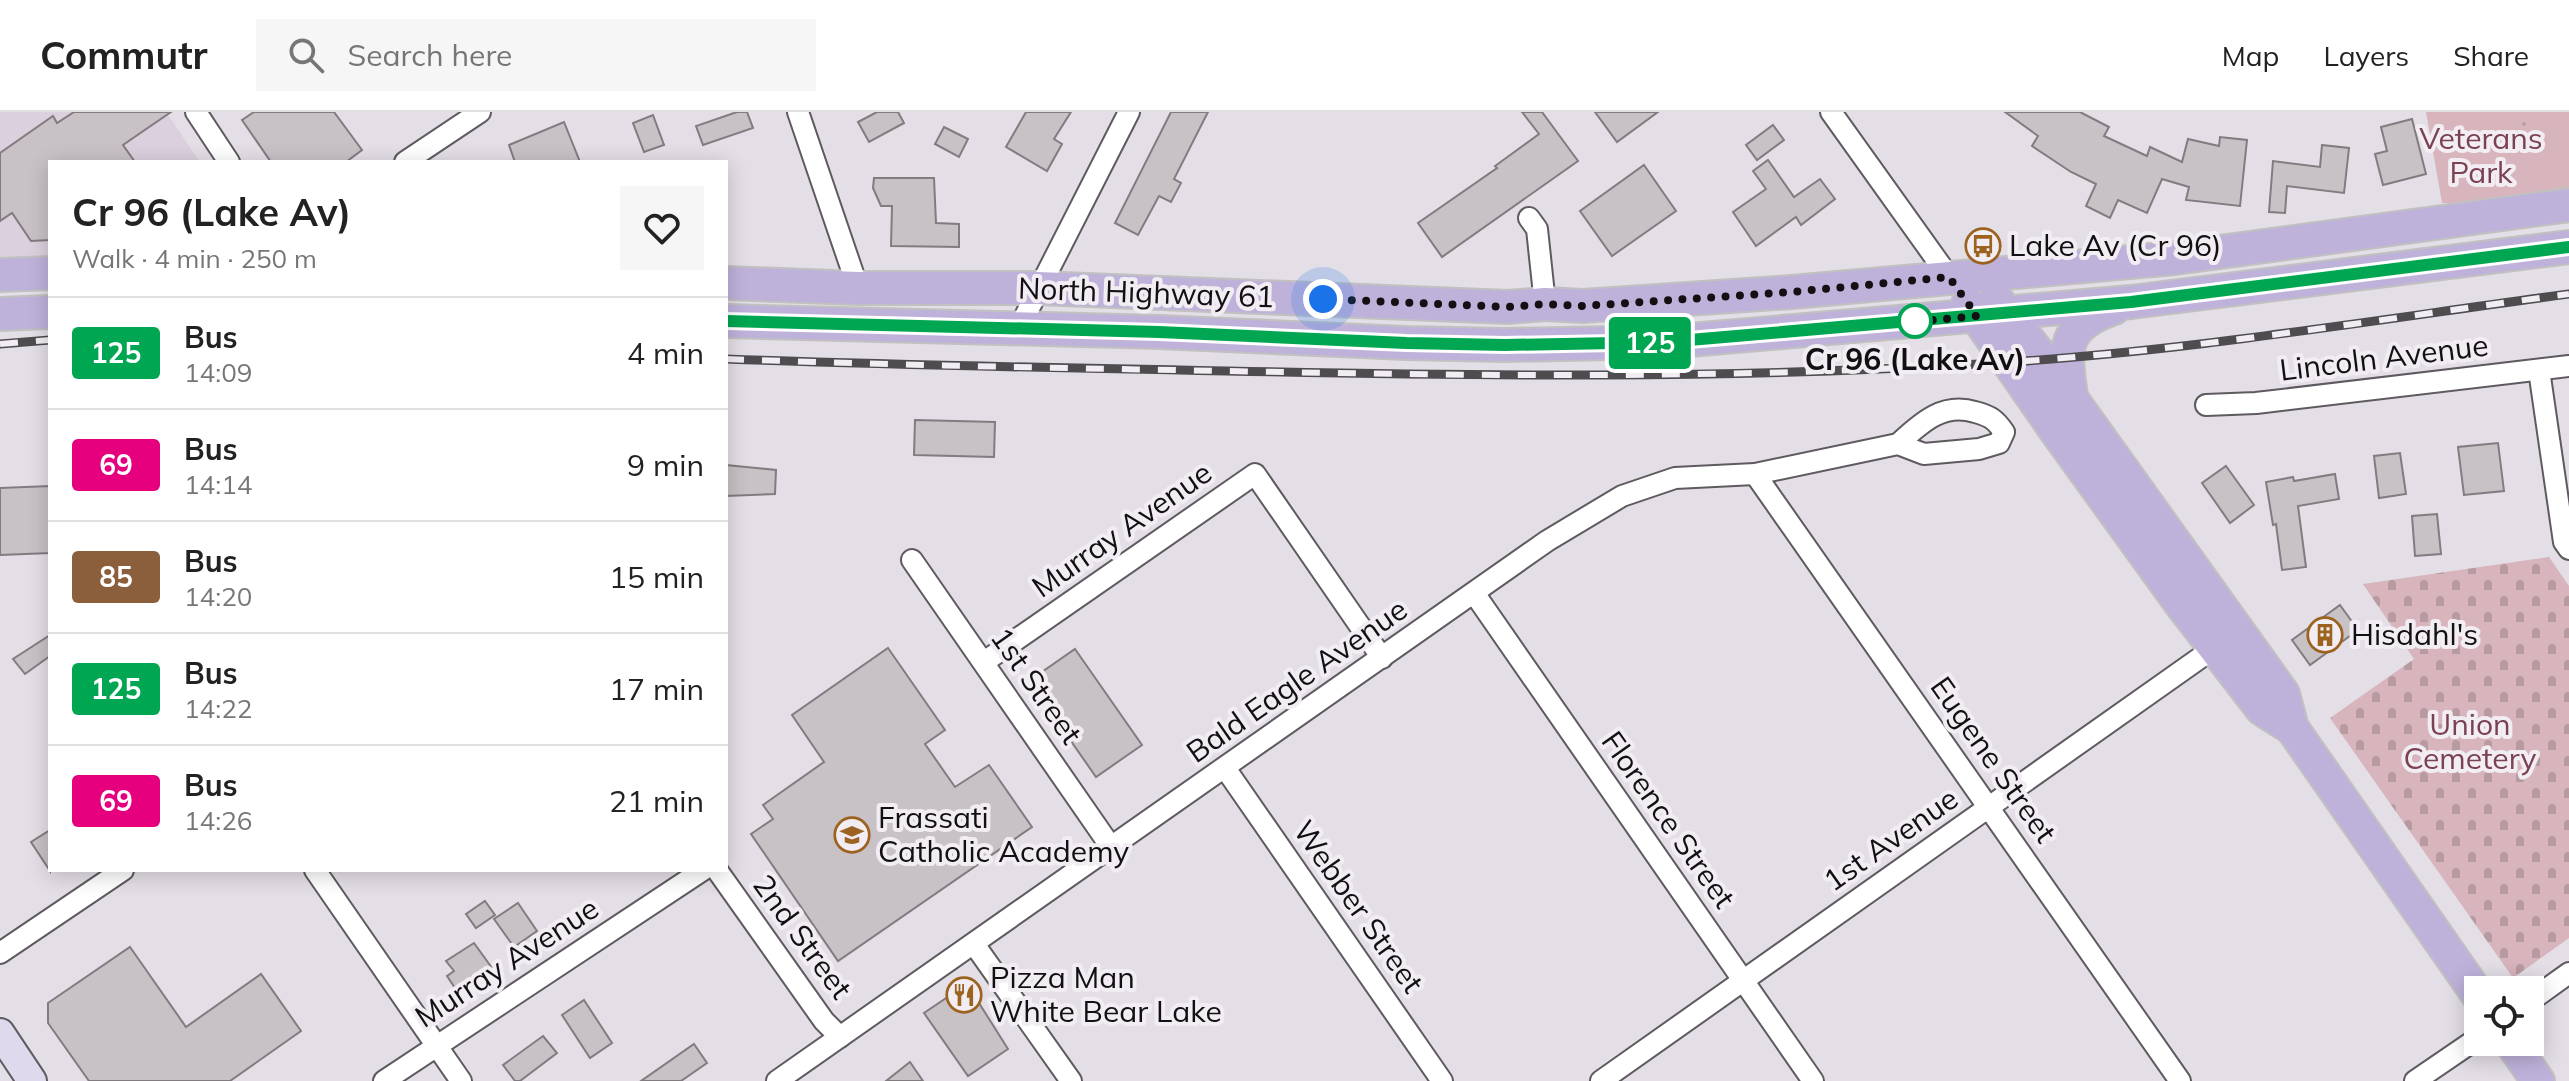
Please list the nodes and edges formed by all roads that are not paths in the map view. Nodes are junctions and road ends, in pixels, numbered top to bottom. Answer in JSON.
{"nodes":[{"id":1,"x":196,"y":112,"type":"edge"},
{"id":2,"x":480,"y":112,"type":"edge"},
{"id":3,"x":798,"y":112,"type":"edge"},
{"id":4,"x":1129,"y":112,"type":"edge"},
{"id":5,"x":1831,"y":112,"type":"edge"},
{"id":6,"x":228,"y":160,"type":"edge"},
{"id":7,"x":408,"y":160,"type":"edge"},
{"id":8,"x":2569,"y":205,"type":"edge"},
{"id":9,"x":1529,"y":218,"type":"dead end"},
{"id":10,"x":2569,"y":247,"type":"edge"},
{"id":11,"x":48,"y":273,"type":"edge"},
{"id":12,"x":0,"y":275,"type":"edge"},
{"id":13,"x":1962,"y":276,"type":"junction"},
{"id":14,"x":728,"y":283,"type":"edge"},
{"id":15,"x":858,"y":288,"type":"junction"},
{"id":16,"x":1038,"y":288,"type":"junction"},
{"id":17,"x":2131,"y":302,"type":"junction"},
{"id":18,"x":1545,"y":304,"type":"junction"},
{"id":19,"x":48,"y":312,"type":"edge"},
{"id":20,"x":0,"y":314,"type":"edge"},
{"id":21,"x":1992,"y":314,"type":"junction"},
{"id":22,"x":728,"y":321,"type":"edge"},
{"id":23,"x":1019,"y":328,"type":"junction"},
{"id":24,"x":2569,"y":366,"type":"edge"},
{"id":25,"x":2539,"y":370,"type":"junction"},
{"id":26,"x":2076,"y":405,"type":"junction"},
{"id":27,"x":2206,"y":405,"type":"dead end"},
{"id":28,"x":1898,"y":444,"type":"dead end"},
{"id":29,"x":1755,"y":474,"type":"junction"},
{"id":30,"x":2569,"y":549,"type":"edge"},
{"id":31,"x":912,"y":560,"type":"dead end"},
{"id":32,"x":1474,"y":593,"type":"junction"},
{"id":33,"x":2214,"y":648,"type":"junction"},
{"id":34,"x":1382,"y":658,"type":"junction"},
{"id":35,"x":984,"y":662,"type":"junction"},
{"id":36,"x":2292,"y":728,"type":"junction"},
{"id":37,"x":1225,"y":768,"type":"junction"},
{"id":38,"x":1990,"y":808,"type":"junction"},
{"id":39,"x":1111,"y":847,"type":"junction"},
{"id":40,"x":120,"y":872,"type":"edge"},
{"id":41,"x":316,"y":872,"type":"edge"},
{"id":42,"x":700,"y":872,"type":"edge"},
{"id":43,"x":718,"y":872,"type":"edge"},
{"id":44,"x":974,"y":944,"type":"junction"},
{"id":45,"x":0,"y":953,"type":"edge"},
{"id":46,"x":2569,"y":973,"type":"edge"},
{"id":47,"x":2465,"y":976,"type":"edge"},
{"id":48,"x":1743,"y":980,"type":"junction"},
{"id":49,"x":2544,"y":991,"type":"edge"},
{"id":50,"x":0,"y":1033,"type":"edge"},
{"id":51,"x":840,"y":1037,"type":"junction"},
{"id":52,"x":436,"y":1045,"type":"junction"},
{"id":53,"x":2464,"y":1048,"type":"edge"},
{"id":54,"x":2521,"y":1056,"type":"edge"},
{"id":55,"x":32,"y":1081,"type":"edge"},
{"id":56,"x":384,"y":1081,"type":"edge"},
{"id":57,"x":461,"y":1081,"type":"edge"},
{"id":58,"x":777,"y":1081,"type":"edge"},
{"id":59,"x":1071,"y":1081,"type":"edge"},
{"id":60,"x":1442,"y":1081,"type":"edge"},
{"id":61,"x":1601,"y":1081,"type":"edge"},
{"id":62,"x":1813,"y":1081,"type":"edge"},
{"id":63,"x":2180,"y":1081,"type":"edge"},
{"id":64,"x":2415,"y":1081,"type":"edge"},
{"id":65,"x":2538,"y":1081,"type":"edge"}],
"edges":[{"from":1,"to":6,"type":"street"},
{"from":2,"to":7,"type":"street"},
{"from":3,"to":15,"type":"street"},
{"from":4,"to":16,"type":"street"},
{"from":5,"to":13,"type":"street"},
{"from":8,"to":13,"type":"main road","name":"North Highway 61"},
{"from":9,"to":18,"type":"street"},
{"from":10,"to":17,"type":"main road","name":"North Highway 61"},
{"from":11,"to":12,"type":"main road"},
{"from":13,"to":18,"type":"main road","name":"North Highway 61"},
{"from":13,"to":21,"type":"main road"},
{"from":14,"to":15,"type":"main road","name":"North Highway 61"},
{"from":15,"to":16,"type":"main road","name":"North Highway 61"},
{"from":16,"to":18,"type":"main road","name":"North Highway 61"},
{"from":16,"to":23,"type":"street"},
{"from":17,"to":21,"type":"main road","name":"North Highway 61"},
{"from":17,"to":26,"type":"main road"},
{"from":19,"to":20,"type":"main road"},
{"from":21,"to":23,"type":"main road","name":"North Highway 61"},
{"from":21,"to":26,"type":"main road"},
{"from":21,"to":33,"type":"main road"},
{"from":22,"to":23,"type":"main road","name":"North Highway 61"},
{"from":24,"to":25,"type":"street","name":"Lincoln Avenue"},
{"from":25,"to":27,"type":"street","name":"Lincoln Avenue"},
{"from":25,"to":30,"type":"street"},
{"from":26,"to":36,"type":"main road"},
{"from":28,"to":29,"type":"street","name":"Bald Eagle Avenue"},
{"from":29,"to":32,"type":"street","name":"Bald Eagle Avenue"},
{"from":29,"to":38,"type":"street","name":"Eugene Street"},
{"from":31,"to":35,"type":"street","name":"1st Street"},
{"from":32,"to":34,"type":"street","name":"Bald Eagle Avenue"},
{"from":32,"to":48,"type":"street","name":"Florence Street"},
{"from":33,"to":36,"type":"main road"},
{"from":33,"to":38,"type":"street","name":"1st Avenue"},
{"from":34,"to":35,"type":"street","name":"Murray Avenue"},
{"from":34,"to":37,"type":"street","name":"Bald Eagle Avenue"},
{"from":35,"to":39,"type":"street","name":"1st Street"},
{"from":36,"to":47,"type":"main road"},
{"from":37,"to":39,"type":"street","name":"Bald Eagle Avenue"},
{"from":37,"to":60,"type":"street","name":"Webber Street"},
{"from":38,"to":48,"type":"street","name":"1st Avenue"},
{"from":38,"to":63,"type":"street","name":"Eugene Street"},
{"from":39,"to":44,"type":"street","name":"Bald Eagle Avenue"},
{"from":40,"to":45,"type":"street"},
{"from":41,"to":52,"type":"street"},
{"from":42,"to":52,"type":"street","name":"Murray Avenue"},
{"from":43,"to":51,"type":"street","name":"2nd Street"},
{"from":44,"to":51,"type":"street","name":"Bald Eagle Avenue"},
{"from":44,"to":59,"type":"street"},
{"from":46,"to":49,"type":"street"},
{"from":48,"to":61,"type":"street","name":"1st Avenue"},
{"from":48,"to":62,"type":"street","name":"Florence Street"},
{"from":50,"to":55,"type":"street"},
{"from":51,"to":58,"type":"street","name":"Bald Eagle Avenue"},
{"from":52,"to":56,"type":"street","name":"Murray Avenue"},
{"from":52,"to":57,"type":"street"},
{"from":53,"to":64,"type":"street"},
{"from":54,"to":65,"type":"main road"}]}
